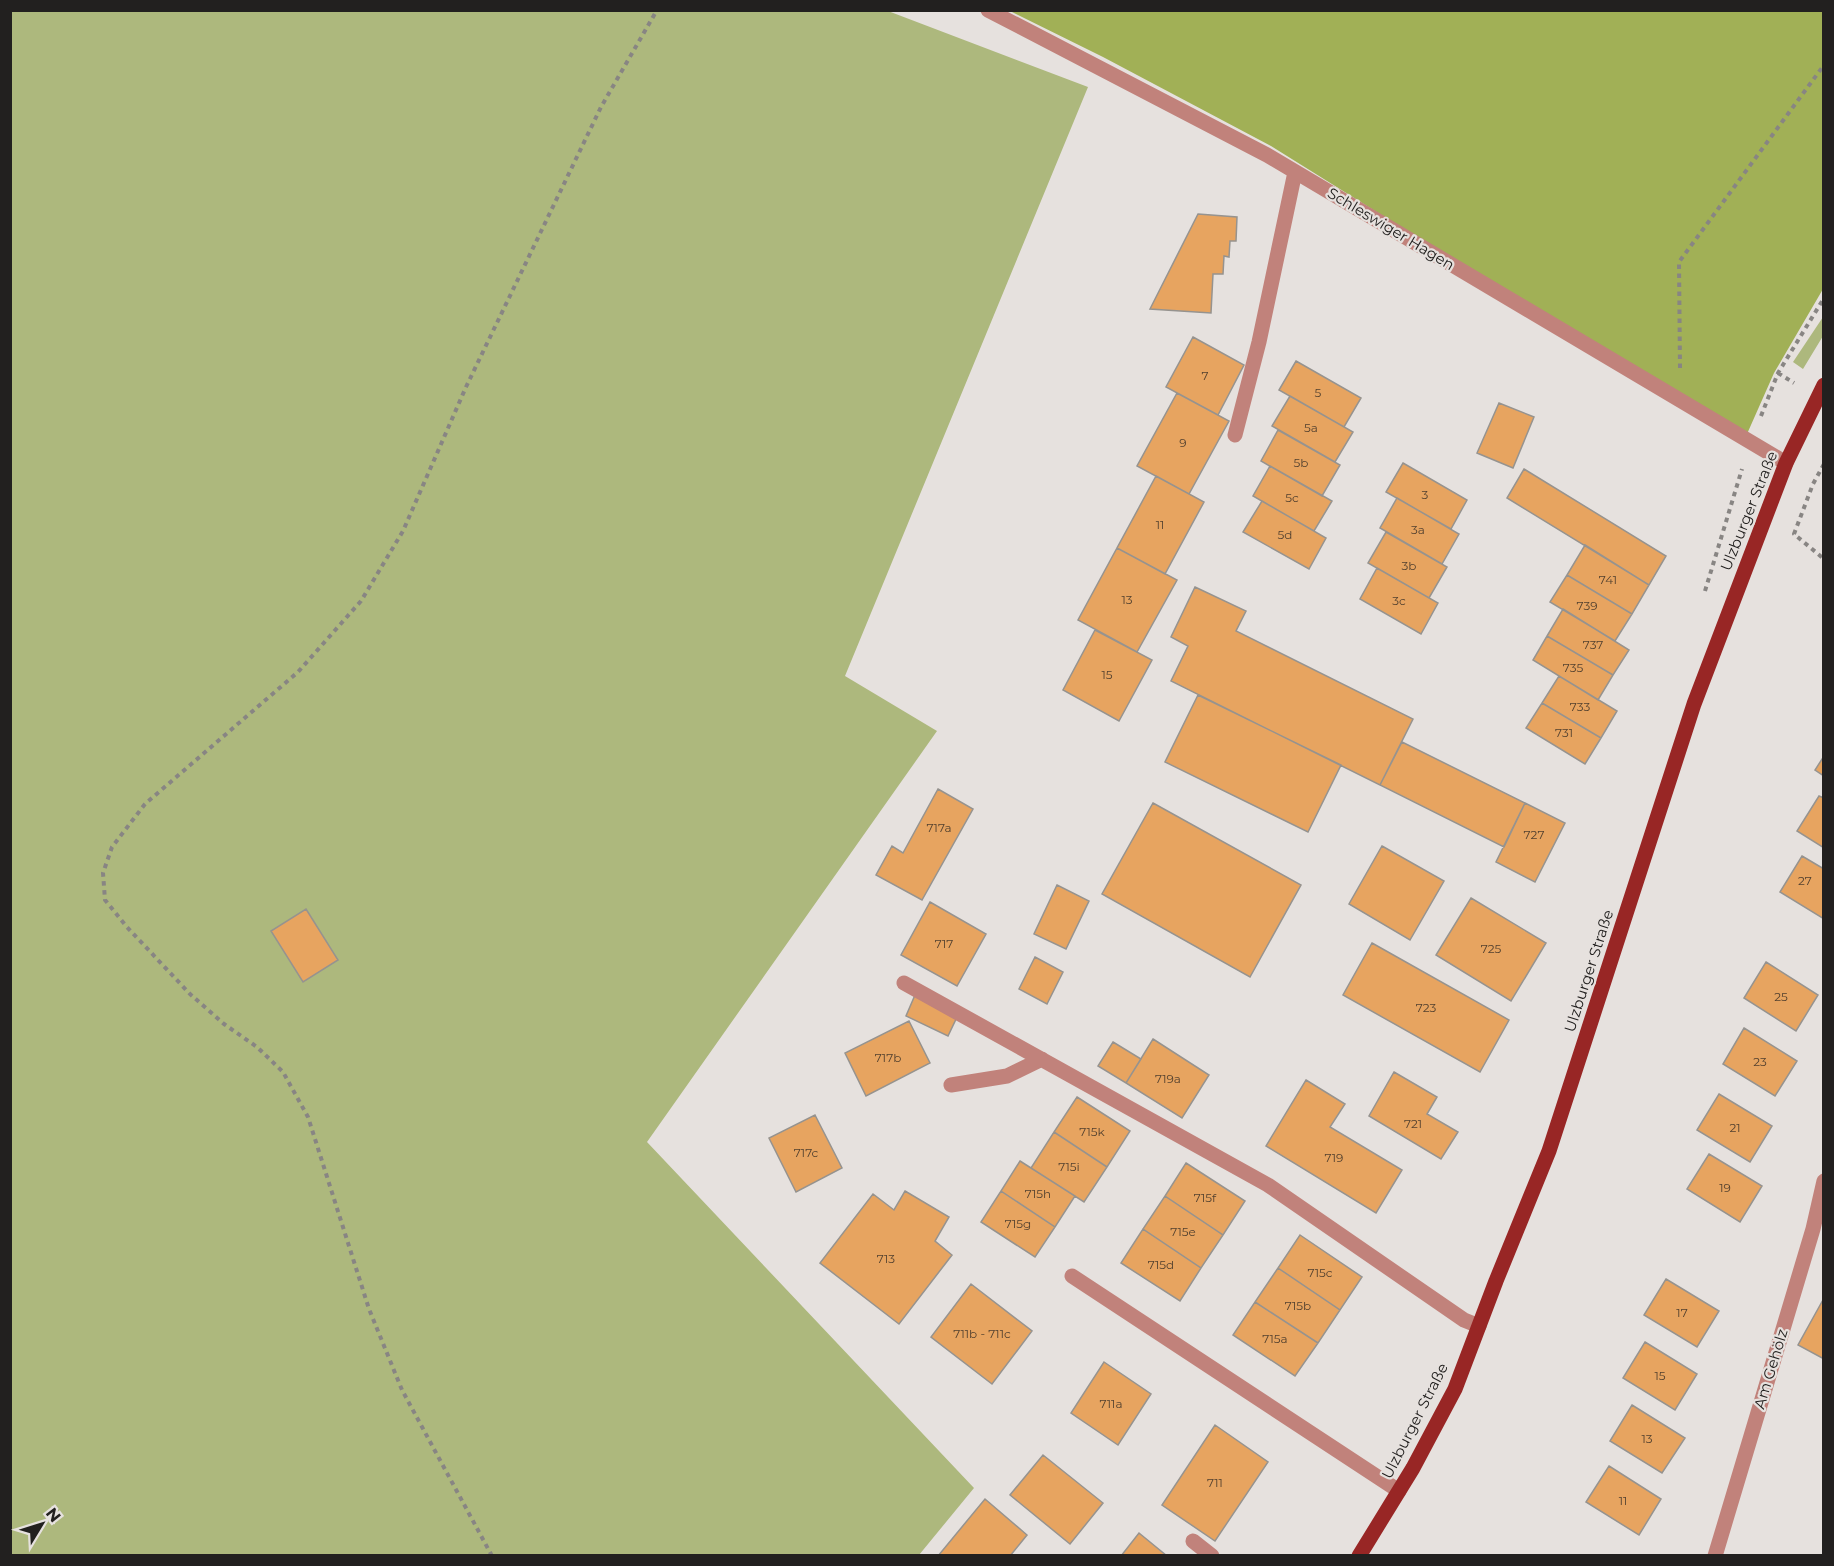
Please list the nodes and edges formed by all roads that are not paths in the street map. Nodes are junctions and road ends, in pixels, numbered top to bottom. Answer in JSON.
{"nodes":[{"id":1,"x":988,"y":10,"type":"edge"},
{"id":2,"x":1295,"y":172,"type":"junction"},
{"id":3,"x":1824,"y":385,"type":"edge"},
{"id":4,"x":1235,"y":435,"type":"dead end"},
{"id":5,"x":1786,"y":463,"type":"junction"},
{"id":6,"x":904,"y":983,"type":"dead end"},
{"id":7,"x":1042,"y":1059,"type":"junction"},
{"id":8,"x":951,"y":1085,"type":"dead end"},
{"id":9,"x":1824,"y":1181,"type":"edge"},
{"id":10,"x":1818,"y":1232,"type":"edge"},
{"id":11,"x":1072,"y":1276,"type":"dead end"},
{"id":12,"x":1479,"y":1326,"type":"junction"},
{"id":13,"x":1399,"y":1491,"type":"junction"},
{"id":14,"x":1193,"y":1541,"type":"dead end"},
{"id":15,"x":1212,"y":1556,"type":"edge"},
{"id":16,"x":1359,"y":1556,"type":"edge"},
{"id":17,"x":1715,"y":1556,"type":"edge"}],
"edges":[{"from":1,"to":2,"type":"street","name":"Schleswiger Hagen"},
{"from":2,"to":4,"type":"street"},
{"from":2,"to":5,"type":"street","name":"Schleswiger Hagen"},
{"from":3,"to":5,"type":"main road","name":"Ulzburger Straße"},
{"from":5,"to":12,"type":"main road","name":"Ulzburger Straße"},
{"from":6,"to":7,"type":"street"},
{"from":7,"to":8,"type":"street"},
{"from":7,"to":12,"type":"street"},
{"from":9,"to":10,"type":"street","name":"Am Gehölz"},
{"from":10,"to":17,"type":"street","name":"Am Gehölz"},
{"from":11,"to":13,"type":"street"},
{"from":12,"to":13,"type":"main road","name":"Ulzburger Straße"},
{"from":13,"to":16,"type":"main road","name":"Ulzburger Straße"},
{"from":14,"to":15,"type":"street"}]}
